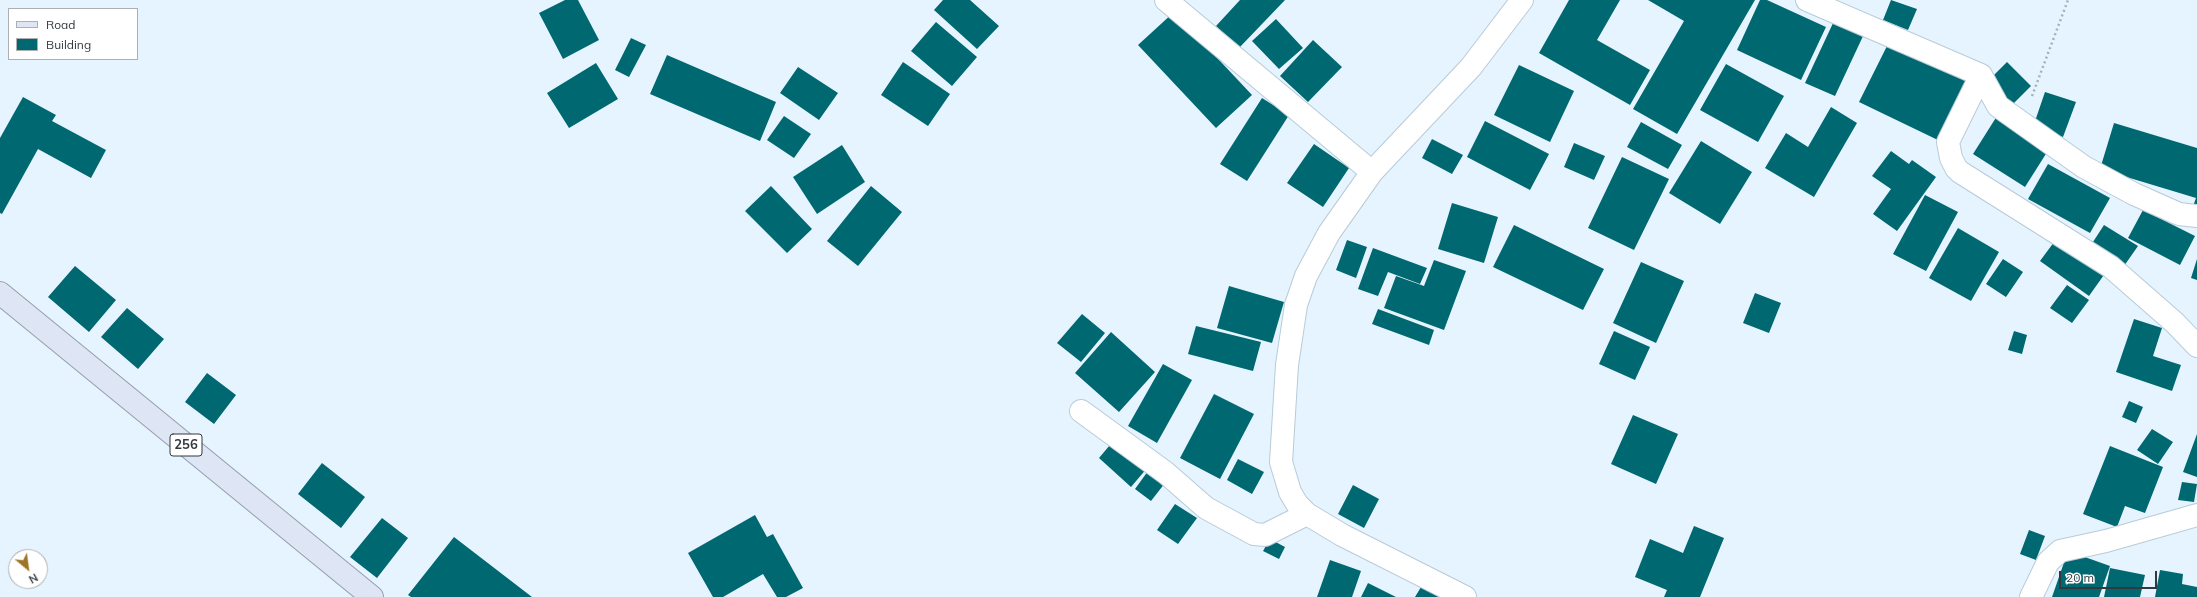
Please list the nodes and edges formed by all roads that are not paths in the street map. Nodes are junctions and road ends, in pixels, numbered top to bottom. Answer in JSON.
{"nodes":[{"id":1,"x":1166,"y":0,"type":"edge"},
{"id":2,"x":1522,"y":0,"type":"edge"},
{"id":3,"x":1807,"y":0,"type":"edge"},
{"id":4,"x":1981,"y":75,"type":"junction"},
{"id":5,"x":1372,"y":172,"type":"junction"},
{"id":6,"x":2197,"y":216,"type":"edge"},
{"id":7,"x":0,"y":293,"type":"edge"},
{"id":8,"x":2197,"y":346,"type":"edge"},
{"id":9,"x":1081,"y":411,"type":"dead end"},
{"id":10,"x":1307,"y":514,"type":"junction"},
{"id":11,"x":2197,"y":515,"type":"edge"},
{"id":12,"x":372,"y":597,"type":"edge"},
{"id":13,"x":1464,"y":597,"type":"edge"},
{"id":14,"x":2031,"y":597,"type":"edge"}],
"edges":[{"from":1,"to":5,"type":"street"},
{"from":2,"to":5,"type":"street"},
{"from":3,"to":4,"type":"street"},
{"from":4,"to":6,"type":"street"},
{"from":4,"to":8,"type":"street"},
{"from":5,"to":10,"type":"street"},
{"from":7,"to":12,"type":"main road","number":"256"},
{"from":9,"to":10,"type":"street"},
{"from":10,"to":13,"type":"street"},
{"from":11,"to":14,"type":"street"}]}
